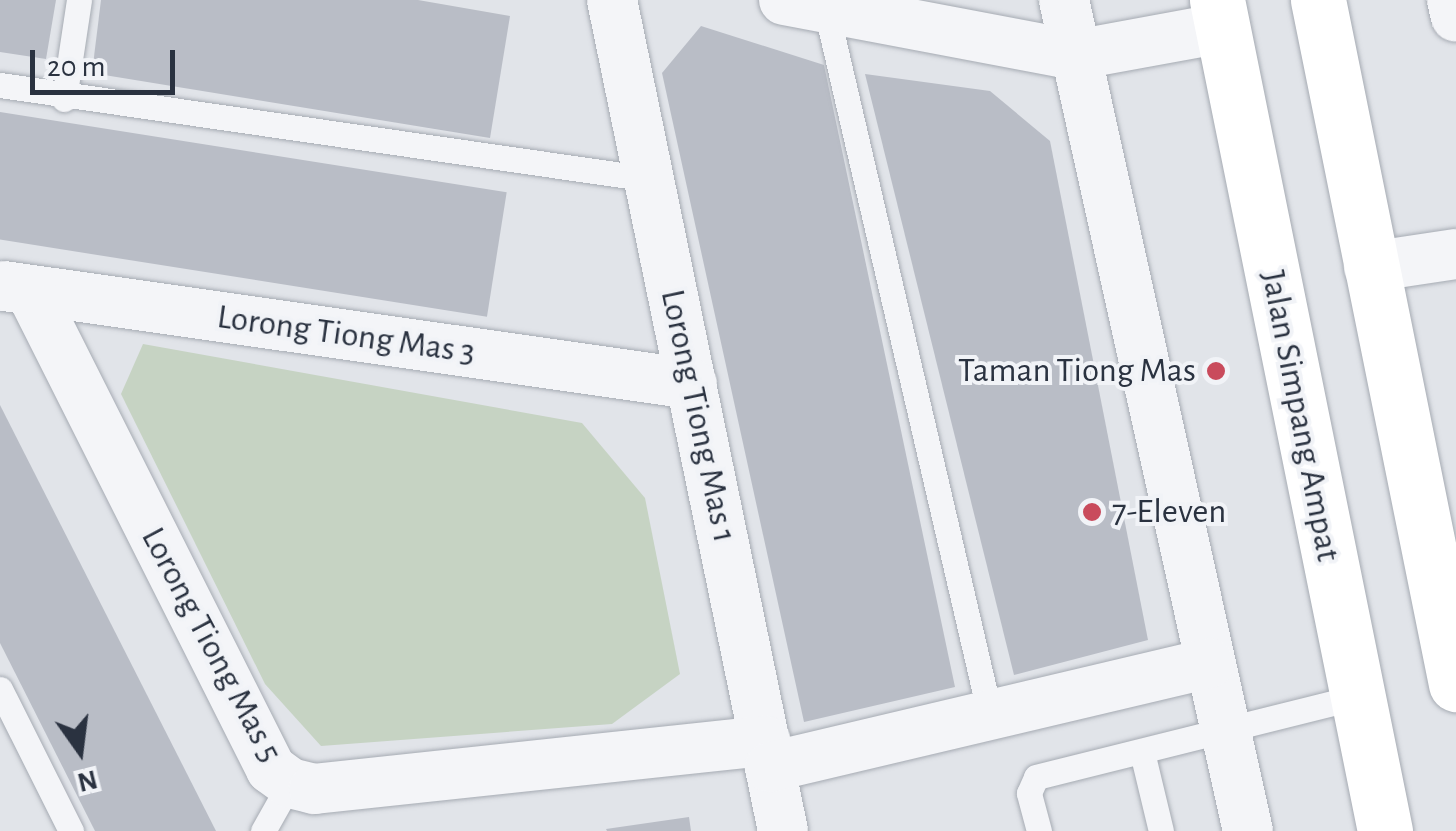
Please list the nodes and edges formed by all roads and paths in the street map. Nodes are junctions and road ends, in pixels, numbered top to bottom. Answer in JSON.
{"nodes":[{"id":1,"x":80,"y":0,"type":"edge"},
{"id":2,"x":612,"y":0,"type":"edge"},
{"id":3,"x":1064,"y":0,"type":"edge"},
{"id":4,"x":1318,"y":0,"type":"edge"},
{"id":5,"x":1452,"y":0,"type":"edge"},
{"id":6,"x":805,"y":4,"type":"edge"},
{"id":7,"x":1220,"y":14,"type":"edge"},
{"id":8,"x":1456,"y":17,"type":"edge"},
{"id":9,"x":1075,"y":55,"type":"junction"},
{"id":10,"x":0,"y":85,"type":"edge"},
{"id":11,"x":64,"y":99,"type":"junction"},
{"id":12,"x":649,"y":179,"type":"junction"},
{"id":13,"x":1456,"y":254,"type":"edge"},
{"id":14,"x":1369,"y":267,"type":"junction"},
{"id":15,"x":15,"y":288,"type":"edge"},
{"id":16,"x":692,"y":384,"type":"junction"},
{"id":17,"x":1209,"y":664,"type":"junction"},
{"id":18,"x":1456,"y":684,"type":"edge"},
{"id":19,"x":0,"y":689,"type":"edge"},
{"id":20,"x":1357,"y":696,"type":"junction"},
{"id":21,"x":990,"y":715,"type":"junction"},
{"id":22,"x":1228,"y":733,"type":"junction"},
{"id":23,"x":1142,"y":752,"type":"junction"},
{"id":24,"x":768,"y":754,"type":"junction"},
{"id":25,"x":290,"y":783,"type":"junction"},
{"id":26,"x":71,"y":831,"type":"edge"},
{"id":27,"x":262,"y":831,"type":"edge"},
{"id":28,"x":783,"y":831,"type":"edge"},
{"id":29,"x":1039,"y":831,"type":"edge"},
{"id":30,"x":1161,"y":831,"type":"edge"},
{"id":31,"x":1248,"y":831,"type":"edge"},
{"id":32,"x":1385,"y":831,"type":"edge"}],
"edges":[{"from":1,"to":11,"type":"lane"},
{"from":2,"to":12,"type":"street","name":"Lorong Tiong Mas 1"},
{"from":3,"to":9,"type":"street"},
{"from":4,"to":14,"type":"highway"},
{"from":5,"to":8,"type":"street"},
{"from":6,"to":9,"type":"street"},
{"from":6,"to":21,"type":"lane"},
{"from":7,"to":9,"type":"street"},
{"from":7,"to":20,"type":"highway","name":"Jalan Simpang Ampat"},
{"from":9,"to":17,"type":"street"},
{"from":10,"to":11,"type":"lane"},
{"from":11,"to":12,"type":"lane"},
{"from":12,"to":16,"type":"street","name":"Lorong Tiong Mas 1"},
{"from":13,"to":14,"type":"street"},
{"from":14,"to":18,"type":"highway"},
{"from":15,"to":16,"type":"street","name":"Lorong Tiong Mas 3"},
{"from":15,"to":25,"type":"street","name":"Lorong Tiong Mas 5"},
{"from":16,"to":24,"type":"street","name":"Lorong Tiong Mas 1"},
{"from":17,"to":21,"type":"street","name":"Lorong Tiong Mas 5"},
{"from":17,"to":22,"type":"street"},
{"from":19,"to":26,"type":"lane"},
{"from":20,"to":22,"type":"lane"},
{"from":20,"to":32,"type":"highway","name":"Jalan Simpang Ampat"},
{"from":21,"to":24,"type":"street","name":"Lorong Tiong Mas 5"},
{"from":22,"to":23,"type":"lane"},
{"from":22,"to":31,"type":"street"},
{"from":23,"to":29,"type":"lane"},
{"from":23,"to":30,"type":"lane"},
{"from":24,"to":25,"type":"street","name":"Lorong Tiong Mas 5"},
{"from":24,"to":28,"type":"street","name":"Lorong Tiong Mas 1"},
{"from":25,"to":27,"type":"lane"}]}
